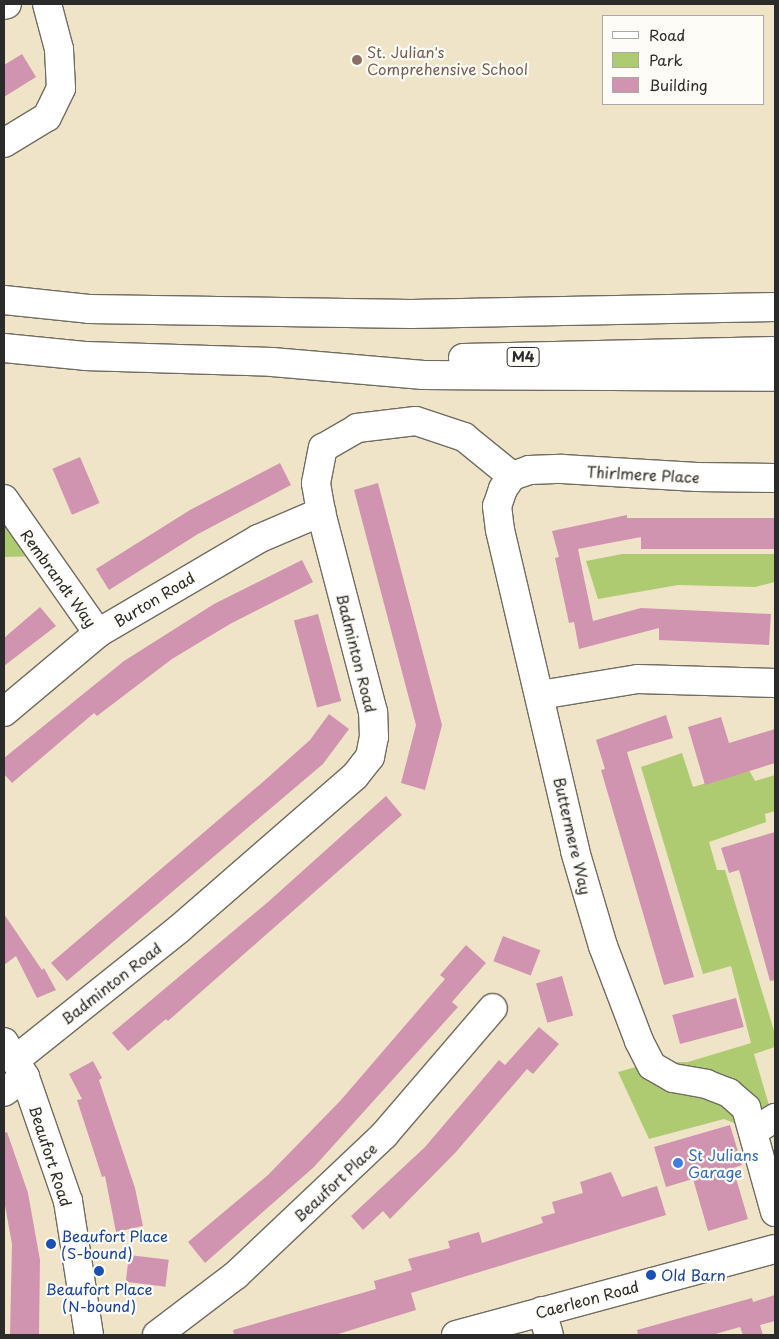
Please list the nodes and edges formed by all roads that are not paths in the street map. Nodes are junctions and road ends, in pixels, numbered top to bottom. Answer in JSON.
{"nodes":[{"id":1,"x":7,"y":4,"type":"edge"},
{"id":2,"x":47,"y":4,"type":"edge"},
{"id":3,"x":4,"y":5,"type":"edge"},
{"id":4,"x":4,"y":144,"type":"edge"},
{"id":5,"x":775,"y":296,"type":"edge"},
{"id":6,"x":4,"y":300,"type":"edge"},
{"id":7,"x":775,"y":306,"type":"edge"},
{"id":8,"x":620,"y":309,"type":"junction"},
{"id":9,"x":4,"y":348,"type":"edge"},
{"id":10,"x":775,"y":351,"type":"edge"},
{"id":11,"x":272,"y":362,"type":"junction"},
{"id":12,"x":775,"y":377,"type":"edge"},
{"id":13,"x":512,"y":476,"type":"junction"},
{"id":14,"x":775,"y":478,"type":"edge"},
{"id":15,"x":4,"y":499,"type":"edge"},
{"id":16,"x":321,"y":512,"type":"junction"},
{"id":17,"x":98,"y":633,"type":"junction"},
{"id":18,"x":775,"y":683,"type":"edge"},
{"id":19,"x":540,"y":695,"type":"junction"},
{"id":20,"x":4,"y":712,"type":"edge"},
{"id":21,"x":493,"y":1008,"type":"dead end"},
{"id":22,"x":12,"y":1068,"type":"edge"},
{"id":23,"x":765,"y":1124,"type":"edge"},
{"id":24,"x":775,"y":1212,"type":"edge"},
{"id":25,"x":775,"y":1249,"type":"edge"},
{"id":26,"x":545,"y":1323,"type":"edge"},
{"id":27,"x":89,"y":1335,"type":"edge"},
{"id":28,"x":157,"y":1335,"type":"edge"},
{"id":29,"x":456,"y":1335,"type":"edge"}],
"edges":[{"from":1,"to":3,"type":"main road"},
{"from":2,"to":4,"type":"main road"},
{"from":5,"to":8,"type":"main road"},
{"from":6,"to":8,"type":"main road"},
{"from":7,"to":8,"type":"main road"},
{"from":9,"to":11,"type":"main road","number":"M4"},
{"from":10,"to":11,"type":"main road","number":"M4"},
{"from":11,"to":12,"type":"main road"},
{"from":13,"to":14,"type":"main road","name":"Thirlmere Place"},
{"from":13,"to":16,"type":"main road","name":"Badminton Road"},
{"from":13,"to":19,"type":"main road","name":"Buttermere Way"},
{"from":15,"to":17,"type":"main road","name":"Rembrandt Way"},
{"from":16,"to":17,"type":"main road","name":"Burton Road"},
{"from":16,"to":22,"type":"main road","name":"Badminton Road"},
{"from":17,"to":20,"type":"main road","name":"Burton Road"},
{"from":18,"to":19,"type":"main road"},
{"from":19,"to":23,"type":"main road","name":"Buttermere Way"},
{"from":21,"to":28,"type":"main road","name":"Beaufort Place"},
{"from":22,"to":27,"type":"main road","name":"Beaufort Road"},
{"from":23,"to":24,"type":"main road"},
{"from":25,"to":26,"type":"main road","name":"Caerleon Road"},
{"from":26,"to":29,"type":"main road","name":"Caerleon Road"}]}
